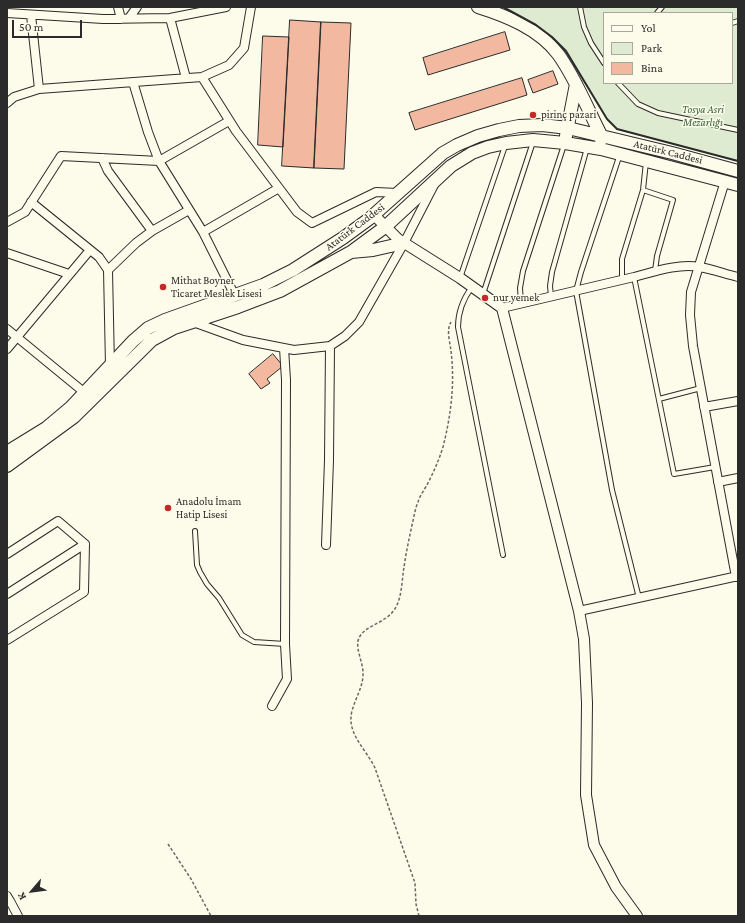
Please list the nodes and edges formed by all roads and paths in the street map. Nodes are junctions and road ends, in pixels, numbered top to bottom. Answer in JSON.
{"nodes":[{"id":1,"x":118,"y":7,"type":"edge"},
{"id":2,"x":137,"y":7,"type":"edge"},
{"id":3,"x":226,"y":7,"type":"edge"},
{"id":4,"x":251,"y":7,"type":"edge"},
{"id":5,"x":478,"y":7,"type":"edge"},
{"id":6,"x":580,"y":7,"type":"edge"},
{"id":7,"x":7,"y":14,"type":"edge"},
{"id":8,"x":31,"y":15,"type":"junction"},
{"id":9,"x":125,"y":18,"type":"junction"},
{"id":10,"x":170,"y":18,"type":"junction"},
{"id":11,"x":603,"y":61,"type":"edge"},
{"id":12,"x":202,"y":77,"type":"junction"},
{"id":13,"x":186,"y":78,"type":"junction"},
{"id":14,"x":133,"y":82,"type":"junction"},
{"id":15,"x":576,"y":84,"type":"junction"},
{"id":16,"x":619,"y":84,"type":"edge"},
{"id":17,"x":39,"y":89,"type":"junction"},
{"id":18,"x":7,"y":103,"type":"edge"},
{"id":19,"x":229,"y":121,"type":"junction"},
{"id":20,"x":568,"y":128,"type":"junction"},
{"id":21,"x":738,"y":130,"type":"edge"},
{"id":22,"x":601,"y":136,"type":"junction"},
{"id":23,"x":533,"y":140,"type":"junction"},
{"id":24,"x":565,"y":142,"type":"junction"},
{"id":25,"x":506,"y":143,"type":"junction"},
{"id":26,"x":588,"y":147,"type":"junction"},
{"id":27,"x":601,"y":149,"type":"junction"},
{"id":28,"x":620,"y":154,"type":"junction"},
{"id":29,"x":102,"y":158,"type":"junction"},
{"id":30,"x":159,"y":161,"type":"junction"},
{"id":31,"x":646,"y":161,"type":"junction"},
{"id":32,"x":738,"y":170,"type":"edge"},
{"id":33,"x":438,"y":177,"type":"junction"},
{"id":34,"x":725,"y":181,"type":"junction"},
{"id":35,"x":738,"y":185,"type":"edge"},
{"id":36,"x":278,"y":188,"type":"junction"},
{"id":37,"x":643,"y":190,"type":"junction"},
{"id":38,"x":398,"y":193,"type":"junction"},
{"id":39,"x":31,"y":202,"type":"junction"},
{"id":40,"x":190,"y":210,"type":"junction"},
{"id":41,"x":374,"y":215,"type":"junction"},
{"id":42,"x":7,"y":222,"type":"edge"},
{"id":43,"x":385,"y":227,"type":"junction"},
{"id":44,"x":152,"y":231,"type":"junction"},
{"id":45,"x":203,"y":232,"type":"junction"},
{"id":46,"x":404,"y":243,"type":"junction"},
{"id":47,"x":90,"y":250,"type":"junction"},
{"id":48,"x":351,"y":252,"type":"junction"},
{"id":49,"x":7,"y":253,"type":"edge"},
{"id":50,"x":698,"y":266,"type":"junction"},
{"id":51,"x":108,"y":270,"type":"junction"},
{"id":52,"x":655,"y":271,"type":"junction"},
{"id":53,"x":69,"y":274,"type":"junction"},
{"id":54,"x":634,"y":277,"type":"junction"},
{"id":55,"x":738,"y":277,"type":"edge"},
{"id":56,"x":460,"y":278,"type":"junction"},
{"id":57,"x":622,"y":280,"type":"junction"},
{"id":58,"x":472,"y":287,"type":"junction"},
{"id":59,"x":576,"y":291,"type":"junction"},
{"id":60,"x":482,"y":294,"type":"junction"},
{"id":61,"x":234,"y":296,"type":"junction"},
{"id":62,"x":552,"y":297,"type":"junction"},
{"id":63,"x":521,"y":303,"type":"junction"},
{"id":64,"x":502,"y":308,"type":"junction"},
{"id":65,"x":459,"y":315,"type":"junction"},
{"id":66,"x":193,"y":322,"type":"junction"},
{"id":67,"x":7,"y":329,"type":"edge"},
{"id":68,"x":16,"y":337,"type":"junction"},
{"id":69,"x":330,"y":346,"type":"junction"},
{"id":70,"x":284,"y":348,"type":"junction"},
{"id":71,"x":7,"y":349,"type":"edge"},
{"id":72,"x":110,"y":366,"type":"junction"},
{"id":73,"x":701,"y":388,"type":"junction"},
{"id":74,"x":85,"y":393,"type":"junction"},
{"id":75,"x":659,"y":399,"type":"junction"},
{"id":76,"x":738,"y":401,"type":"edge"},
{"id":77,"x":704,"y":407,"type":"junction"},
{"id":78,"x":8,"y":450,"type":"edge"},
{"id":79,"x":7,"y":466,"type":"edge"},
{"id":80,"x":716,"y":467,"type":"junction"},
{"id":81,"x":738,"y":478,"type":"edge"},
{"id":82,"x":718,"y":482,"type":"junction"},
{"id":83,"x":195,"y":531,"type":"dead end"},
{"id":84,"x":85,"y":544,"type":"junction"},
{"id":85,"x":326,"y":545,"type":"dead end"},
{"id":86,"x":7,"y":554,"type":"edge"},
{"id":87,"x":503,"y":555,"type":"dead end"},
{"id":88,"x":737,"y":577,"type":"edge"},
{"id":89,"x":7,"y":594,"type":"edge"},
{"id":90,"x":639,"y":598,"type":"junction"},
{"id":91,"x":579,"y":611,"type":"junction"},
{"id":92,"x":7,"y":640,"type":"edge"},
{"id":93,"x":285,"y":644,"type":"junction"},
{"id":94,"x":272,"y":706,"type":"dead end"},
{"id":95,"x":168,"y":844,"type":"dead end"},
{"id":96,"x":7,"y":896,"type":"edge"},
{"id":97,"x":18,"y":916,"type":"edge"},
{"id":98,"x":211,"y":916,"type":"edge"},
{"id":99,"x":419,"y":916,"type":"edge"},
{"id":100,"x":637,"y":916,"type":"edge"}],
"edges":[{"from":1,"to":9,"type":"street"},
{"from":2,"to":9,"type":"street"},
{"from":3,"to":10,"type":"street"},
{"from":4,"to":12,"type":"street"},
{"from":5,"to":15,"type":"main road"},
{"from":6,"to":11,"type":"lane"},
{"from":7,"to":8,"type":"street"},
{"from":8,"to":9,"type":"street"},
{"from":8,"to":17,"type":"street"},
{"from":9,"to":10,"type":"street"},
{"from":10,"to":13,"type":"street"},
{"from":12,"to":13,"type":"street"},
{"from":12,"to":19,"type":"street"},
{"from":13,"to":14,"type":"street"},
{"from":14,"to":17,"type":"street"},
{"from":14,"to":30,"type":"street"},
{"from":15,"to":20,"type":"main road"},
{"from":15,"to":22,"type":"main road"},
{"from":16,"to":21,"type":"lane"},
{"from":17,"to":18,"type":"street"},
{"from":19,"to":30,"type":"street"},
{"from":19,"to":36,"type":"street"},
{"from":20,"to":22,"type":"main road","name":"Atatürk Caddesi"},
{"from":20,"to":24,"type":"main road"},
{"from":20,"to":38,"type":"main road","name":"Atatürk Caddesi"},
{"from":22,"to":27,"type":"main road"},
{"from":22,"to":32,"type":"main road","name":"Atatürk Caddesi"},
{"from":23,"to":24,"type":"main road","name":"Atatürk Caddesi"},
{"from":23,"to":25,"type":"main road","name":"Atatürk Caddesi"},
{"from":23,"to":60,"type":"lane"},
{"from":24,"to":26,"type":"main road","name":"Atatürk Caddesi"},
{"from":24,"to":63,"type":"lane"},
{"from":25,"to":33,"type":"main road","name":"Atatürk Caddesi"},
{"from":25,"to":56,"type":"lane"},
{"from":26,"to":27,"type":"main road","name":"Atatürk Caddesi"},
{"from":26,"to":62,"type":"lane"},
{"from":27,"to":28,"type":"main road","name":"Atatürk Caddesi"},
{"from":28,"to":31,"type":"main road","name":"Atatürk Caddesi"},
{"from":28,"to":59,"type":"lane"},
{"from":29,"to":30,"type":"street"},
{"from":29,"to":39,"type":"street"},
{"from":29,"to":44,"type":"street"},
{"from":30,"to":40,"type":"street"},
{"from":31,"to":34,"type":"main road","name":"Atatürk Caddesi"},
{"from":31,"to":37,"type":"lane"},
{"from":33,"to":43,"type":"main road","name":"Atatürk Caddesi"},
{"from":33,"to":46,"type":"street"},
{"from":34,"to":35,"type":"main road","name":"Atatürk Caddesi"},
{"from":34,"to":50,"type":"street"},
{"from":36,"to":38,"type":"street"},
{"from":36,"to":45,"type":"street"},
{"from":37,"to":52,"type":"lane"},
{"from":37,"to":57,"type":"lane"},
{"from":38,"to":41,"type":"main road","name":"Atatürk Caddesi"},
{"from":39,"to":42,"type":"street"},
{"from":39,"to":47,"type":"street"},
{"from":40,"to":44,"type":"street"},
{"from":40,"to":45,"type":"street"},
{"from":41,"to":43,"type":"street"},
{"from":41,"to":61,"type":"main road","name":"Atatürk Caddesi"},
{"from":43,"to":46,"type":"street"},
{"from":43,"to":48,"type":"main road","name":"Atatürk Caddesi"},
{"from":44,"to":51,"type":"street"},
{"from":45,"to":61,"type":"street"},
{"from":46,"to":48,"type":"main road"},
{"from":46,"to":56,"type":"street"},
{"from":46,"to":69,"type":"street"},
{"from":47,"to":51,"type":"street"},
{"from":47,"to":53,"type":"street"},
{"from":48,"to":66,"type":"main road","name":"Atatürk Caddesi"},
{"from":49,"to":53,"type":"street"},
{"from":50,"to":52,"type":"street"},
{"from":50,"to":55,"type":"street"},
{"from":50,"to":73,"type":"street"},
{"from":51,"to":72,"type":"street"},
{"from":52,"to":54,"type":"street"},
{"from":53,"to":68,"type":"street"},
{"from":54,"to":57,"type":"street"},
{"from":54,"to":75,"type":"lane"},
{"from":56,"to":58,"type":"street"},
{"from":57,"to":59,"type":"street"},
{"from":58,"to":60,"type":"street"},
{"from":58,"to":65,"type":"lane"},
{"from":59,"to":62,"type":"street"},
{"from":59,"to":90,"type":"lane"},
{"from":60,"to":64,"type":"street"},
{"from":61,"to":72,"type":"main road","name":"Atatürk Caddesi"},
{"from":62,"to":63,"type":"street"},
{"from":63,"to":64,"type":"street"},
{"from":64,"to":91,"type":"street"},
{"from":65,"to":87,"type":"lane"},
{"from":65,"to":99,"type":"path"},
{"from":66,"to":70,"type":"street"},
{"from":66,"to":79,"type":"main road","name":"Atatürk Caddesi"},
{"from":67,"to":68,"type":"street"},
{"from":68,"to":71,"type":"street"},
{"from":68,"to":74,"type":"street"},
{"from":69,"to":70,"type":"street"},
{"from":69,"to":85,"type":"street"},
{"from":70,"to":93,"type":"street"},
{"from":72,"to":74,"type":"main road","name":"Atatürk Caddesi"},
{"from":73,"to":75,"type":"lane"},
{"from":73,"to":77,"type":"street"},
{"from":74,"to":78,"type":"main road","name":"Atatürk Caddesi"},
{"from":75,"to":80,"type":"lane"},
{"from":76,"to":77,"type":"street"},
{"from":77,"to":80,"type":"street"},
{"from":80,"to":82,"type":"street"},
{"from":81,"to":82,"type":"street"},
{"from":82,"to":88,"type":"street"},
{"from":83,"to":93,"type":"lane"},
{"from":84,"to":86,"type":"street"},
{"from":84,"to":89,"type":"street"},
{"from":84,"to":92,"type":"street"},
{"from":88,"to":90,"type":"street"},
{"from":90,"to":91,"type":"street"},
{"from":91,"to":100,"type":"street"},
{"from":93,"to":94,"type":"street"},
{"from":95,"to":98,"type":"path"},
{"from":96,"to":97,"type":"street"}]}
